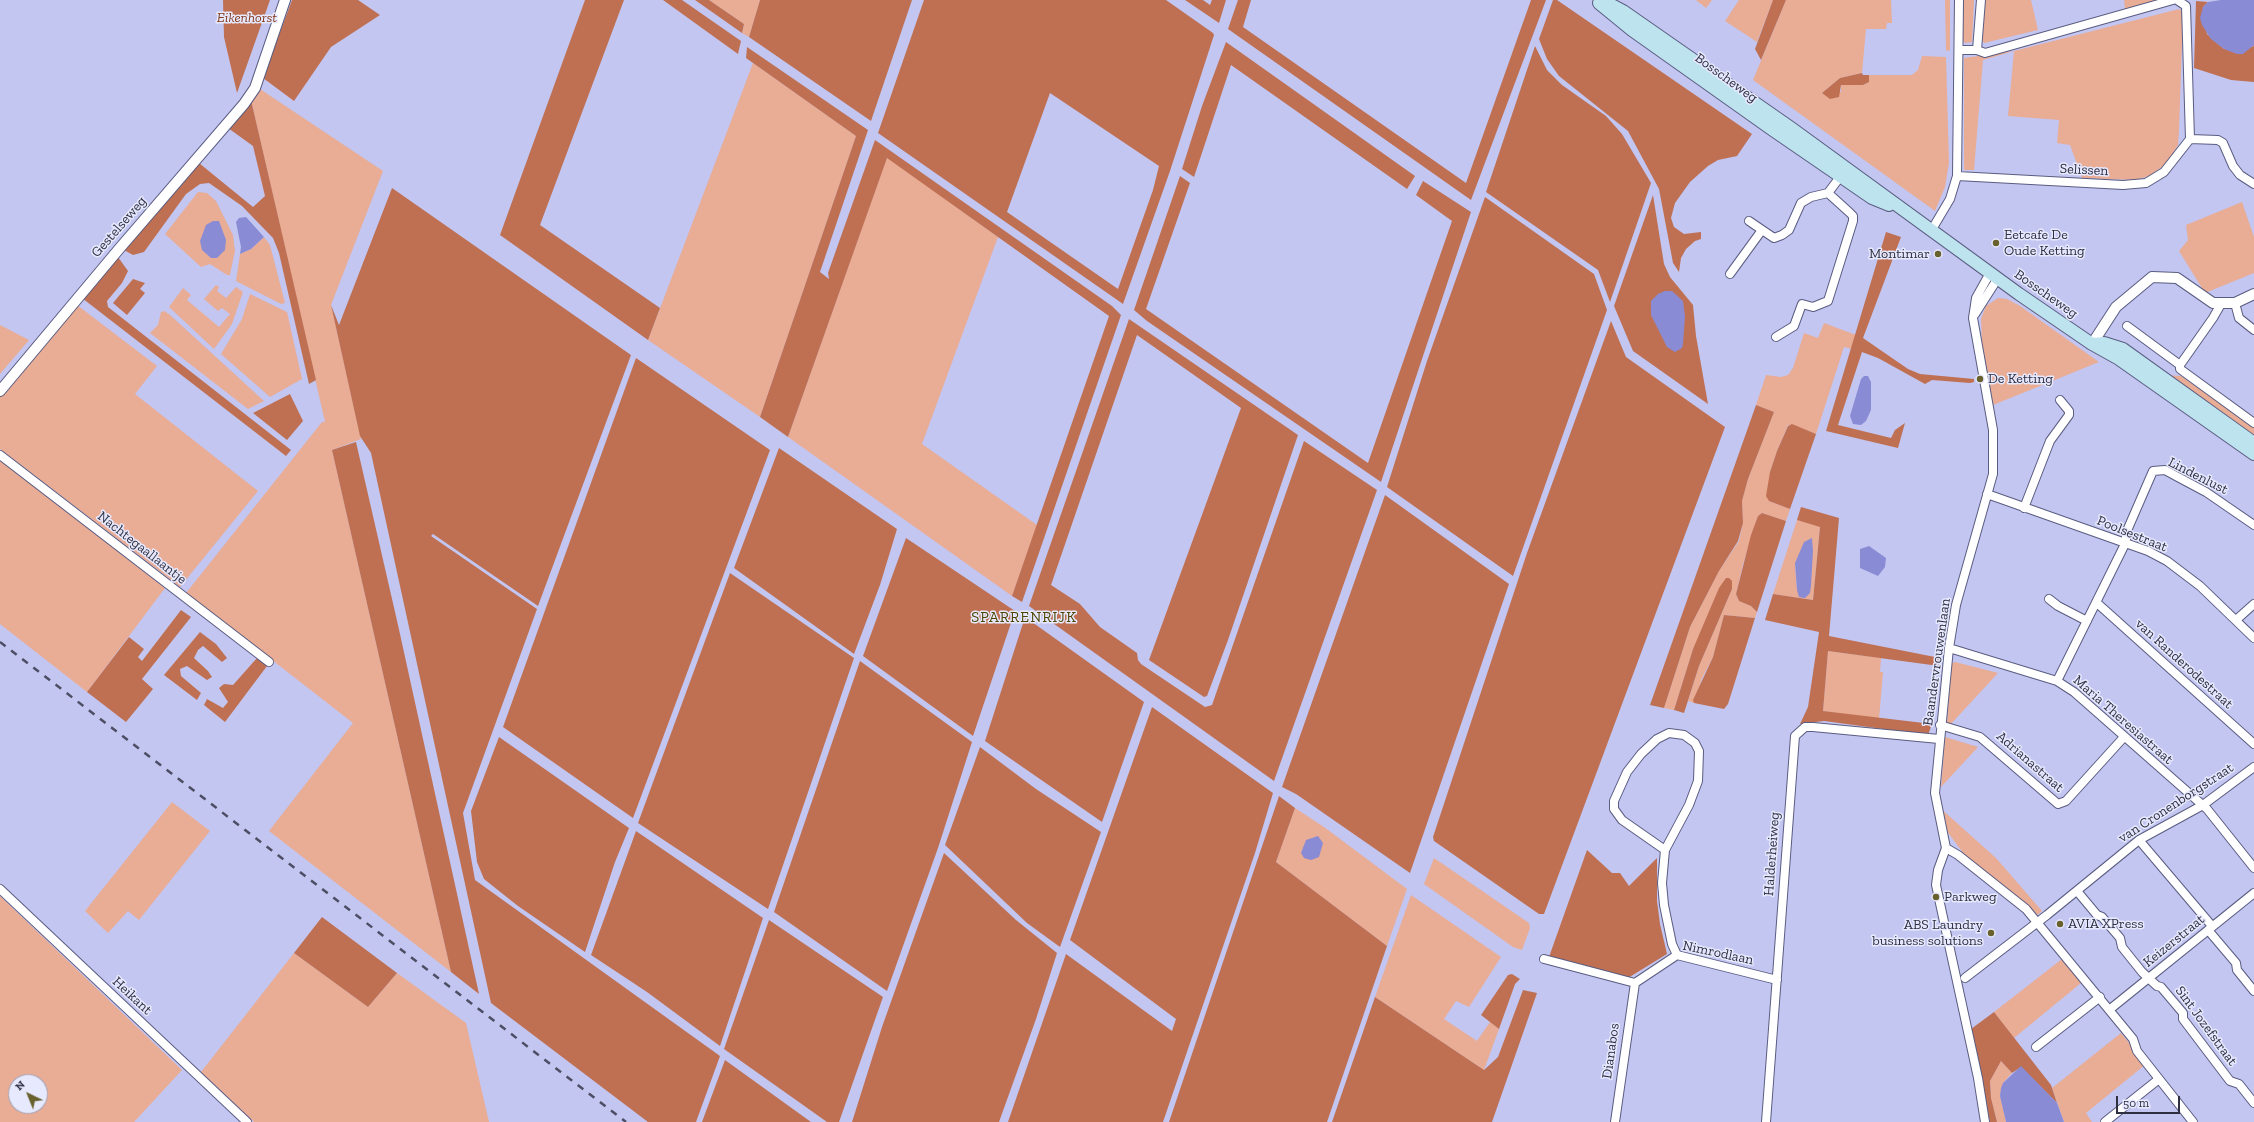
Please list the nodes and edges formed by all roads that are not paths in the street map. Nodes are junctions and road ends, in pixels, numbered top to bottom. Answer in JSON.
{"nodes":[{"id":1,"x":286,"y":0,"type":"edge"},
{"id":2,"x":1596,"y":0,"type":"edge"},
{"id":3,"x":1602,"y":0,"type":"edge"},
{"id":4,"x":1959,"y":0,"type":"edge"},
{"id":5,"x":1981,"y":0,"type":"edge"},
{"id":6,"x":2173,"y":0,"type":"edge"},
{"id":7,"x":2177,"y":0,"type":"edge"},
{"id":8,"x":1959,"y":50,"type":"junction"},
{"id":9,"x":1977,"y":50,"type":"junction"},
{"id":10,"x":2190,"y":139,"type":"junction"},
{"id":11,"x":1843,"y":172,"type":"junction"},
{"id":12,"x":1957,"y":176,"type":"junction"},
{"id":13,"x":2254,"y":184,"type":"edge"},
{"id":14,"x":1828,"y":193,"type":"junction"},
{"id":15,"x":1749,"y":221,"type":"dead end"},
{"id":16,"x":1762,"y":230,"type":"junction"},
{"id":17,"x":1931,"y":231,"type":"junction"},
{"id":18,"x":1730,"y":274,"type":"dead end"},
{"id":19,"x":1994,"y":276,"type":"junction"},
{"id":20,"x":2254,"y":294,"type":"edge"},
{"id":21,"x":2235,"y":303,"type":"junction"},
{"id":22,"x":2221,"y":304,"type":"junction"},
{"id":23,"x":2127,"y":326,"type":"dead end"},
{"id":24,"x":2254,"y":330,"type":"edge"},
{"id":25,"x":1776,"y":337,"type":"dead end"},
{"id":26,"x":2092,"y":344,"type":"junction"},
{"id":27,"x":2180,"y":365,"type":"junction"},
{"id":28,"x":0,"y":391,"type":"edge"},
{"id":29,"x":2060,"y":400,"type":"dead end"},
{"id":30,"x":2254,"y":423,"type":"edge"},
{"id":31,"x":2254,"y":443,"type":"edge"},
{"id":32,"x":2254,"y":454,"type":"edge"},
{"id":33,"x":0,"y":455,"type":"edge"},
{"id":34,"x":1987,"y":494,"type":"junction"},
{"id":35,"x":2024,"y":508,"type":"junction"},
{"id":36,"x":2254,"y":525,"type":"edge"},
{"id":37,"x":2126,"y":542,"type":"junction"},
{"id":38,"x":2049,"y":599,"type":"dead end"},
{"id":39,"x":2097,"y":603,"type":"junction"},
{"id":40,"x":2254,"y":604,"type":"edge"},
{"id":41,"x":2236,"y":620,"type":"junction"},
{"id":42,"x":2087,"y":621,"type":"junction"},
{"id":43,"x":2254,"y":638,"type":"edge"},
{"id":44,"x":1949,"y":648,"type":"junction"},
{"id":45,"x":269,"y":662,"type":"dead end"},
{"id":46,"x":2056,"y":680,"type":"junction"},
{"id":47,"x":1940,"y":725,"type":"junction"},
{"id":48,"x":2124,"y":737,"type":"junction"},
{"id":49,"x":1939,"y":739,"type":"junction"},
{"id":50,"x":2254,"y":744,"type":"edge"},
{"id":51,"x":2254,"y":767,"type":"edge"},
{"id":52,"x":2203,"y":805,"type":"junction"},
{"id":53,"x":2139,"y":840,"type":"junction"},
{"id":54,"x":1946,"y":848,"type":"junction"},
{"id":55,"x":1665,"y":850,"type":"junction"},
{"id":56,"x":2254,"y":868,"type":"edge"},
{"id":57,"x":0,"y":889,"type":"edge"},
{"id":58,"x":2077,"y":890,"type":"junction"},
{"id":59,"x":2254,"y":892,"type":"edge"},
{"id":60,"x":2037,"y":922,"type":"junction"},
{"id":61,"x":2210,"y":928,"type":"junction"},
{"id":62,"x":1676,"y":955,"type":"junction"},
{"id":63,"x":1544,"y":958,"type":"dead end"},
{"id":64,"x":1965,"y":978,"type":"dead end"},
{"id":65,"x":2149,"y":978,"type":"junction"},
{"id":66,"x":1776,"y":980,"type":"junction"},
{"id":67,"x":1635,"y":983,"type":"junction"},
{"id":68,"x":2254,"y":991,"type":"edge"},
{"id":69,"x":2100,"y":997,"type":"junction"},
{"id":70,"x":2109,"y":1010,"type":"junction"},
{"id":71,"x":2036,"y":1047,"type":"dead end"},
{"id":72,"x":2159,"y":1079,"type":"junction"},
{"id":73,"x":2254,"y":1103,"type":"edge"},
{"id":74,"x":247,"y":1122,"type":"edge"},
{"id":75,"x":1615,"y":1122,"type":"edge"},
{"id":76,"x":1766,"y":1122,"type":"edge"},
{"id":77,"x":1985,"y":1122,"type":"edge"},
{"id":78,"x":2105,"y":1122,"type":"edge"},
{"id":79,"x":2193,"y":1122,"type":"edge"}],
"edges":[{"from":1,"to":28,"type":"street","name":"Gestelseweg"},
{"from":2,"to":11,"type":"main road","name":"Bosscheweg"},
{"from":3,"to":11,"type":"main road","name":"Bosscheweg"},
{"from":4,"to":8,"type":"street"},
{"from":5,"to":9,"type":"street"},
{"from":6,"to":9,"type":"street"},
{"from":7,"to":10,"type":"street"},
{"from":8,"to":9,"type":"street"},
{"from":8,"to":12,"type":"street"},
{"from":10,"to":12,"type":"street","name":"Selissen"},
{"from":10,"to":13,"type":"street"},
{"from":11,"to":14,"type":"street"},
{"from":11,"to":17,"type":"main road","name":"Bosscheweg"},
{"from":12,"to":17,"type":"street"},
{"from":14,"to":16,"type":"street"},
{"from":14,"to":25,"type":"street"},
{"from":15,"to":16,"type":"street"},
{"from":16,"to":18,"type":"street"},
{"from":17,"to":19,"type":"main road","name":"Bosscheweg"},
{"from":19,"to":26,"type":"main road","name":"Bosscheweg"},
{"from":19,"to":34,"type":"street","name":"Baandervrouwenlaan"},
{"from":20,"to":21,"type":"street"},
{"from":21,"to":22,"type":"street"},
{"from":21,"to":24,"type":"street"},
{"from":22,"to":26,"type":"street"},
{"from":22,"to":27,"type":"street"},
{"from":23,"to":27,"type":"street"},
{"from":26,"to":31,"type":"main road"},
{"from":26,"to":32,"type":"main road","name":"Bosscheweg"},
{"from":27,"to":30,"type":"street"},
{"from":29,"to":35,"type":"street"},
{"from":33,"to":45,"type":"street","name":"Nachtegaallaantje"},
{"from":34,"to":35,"type":"street","name":"Poolsestraat"},
{"from":34,"to":44,"type":"street","name":"Baandervrouwenlaan"},
{"from":35,"to":37,"type":"street","name":"Poolsestraat"},
{"from":36,"to":37,"type":"street","name":"Lindenlust"},
{"from":37,"to":39,"type":"street"},
{"from":37,"to":41,"type":"street","name":"Poolsestraat"},
{"from":38,"to":42,"type":"street"},
{"from":39,"to":42,"type":"street"},
{"from":39,"to":50,"type":"street","name":"van Randerodestraat"},
{"from":40,"to":41,"type":"street"},
{"from":41,"to":43,"type":"street","name":"Poolsestraat"},
{"from":42,"to":46,"type":"street"},
{"from":44,"to":46,"type":"street","name":"Maria Theresiastraat"},
{"from":44,"to":47,"type":"street","name":"Baandervrouwenlaan"},
{"from":46,"to":48,"type":"street","name":"Maria Theresiastraat"},
{"from":47,"to":48,"type":"street","name":"Adrianastraat"},
{"from":47,"to":49,"type":"street","name":"Baandervrouwenlaan"},
{"from":48,"to":52,"type":"street","name":"Maria Theresiastraat"},
{"from":49,"to":54,"type":"street","name":"Baandervrouwenlaan"},
{"from":49,"to":66,"type":"street","name":"Halderheiweg"},
{"from":51,"to":52,"type":"street","name":"van Cronenborgstraat"},
{"from":52,"to":53,"type":"street","name":"van Cronenborgstraat"},
{"from":52,"to":56,"type":"street","name":"Maria Theresiastraat"},
{"from":53,"to":58,"type":"street","name":"van Cronenborgstraat"},
{"from":53,"to":61,"type":"street"},
{"from":54,"to":60,"type":"street"},
{"from":54,"to":77,"type":"street"},
{"from":55,"to":55,"type":"street"},
{"from":55,"to":62,"type":"street"},
{"from":57,"to":74,"type":"street","name":"Heikant"},
{"from":58,"to":60,"type":"street","name":"van Cronenborgstraat"},
{"from":58,"to":65,"type":"street","name":"Sint Jozefstraat"},
{"from":59,"to":61,"type":"street","name":"Keizerstraat"},
{"from":60,"to":64,"type":"street"},
{"from":60,"to":69,"type":"street"},
{"from":61,"to":65,"type":"street","name":"Keizerstraat"},
{"from":61,"to":68,"type":"street"},
{"from":62,"to":66,"type":"street","name":"Nimrodlaan"},
{"from":62,"to":67,"type":"street","name":"Nimrodlaan"},
{"from":63,"to":67,"type":"street"},
{"from":65,"to":70,"type":"street","name":"Keizerstraat"},
{"from":65,"to":73,"type":"street","name":"Sint Jozefstraat"},
{"from":66,"to":76,"type":"street","name":"Halderheiweg"},
{"from":67,"to":75,"type":"street","name":"Dianabos"},
{"from":69,"to":70,"type":"street"},
{"from":69,"to":71,"type":"street"},
{"from":70,"to":72,"type":"street"},
{"from":72,"to":78,"type":"street"},
{"from":72,"to":79,"type":"street"}]}
